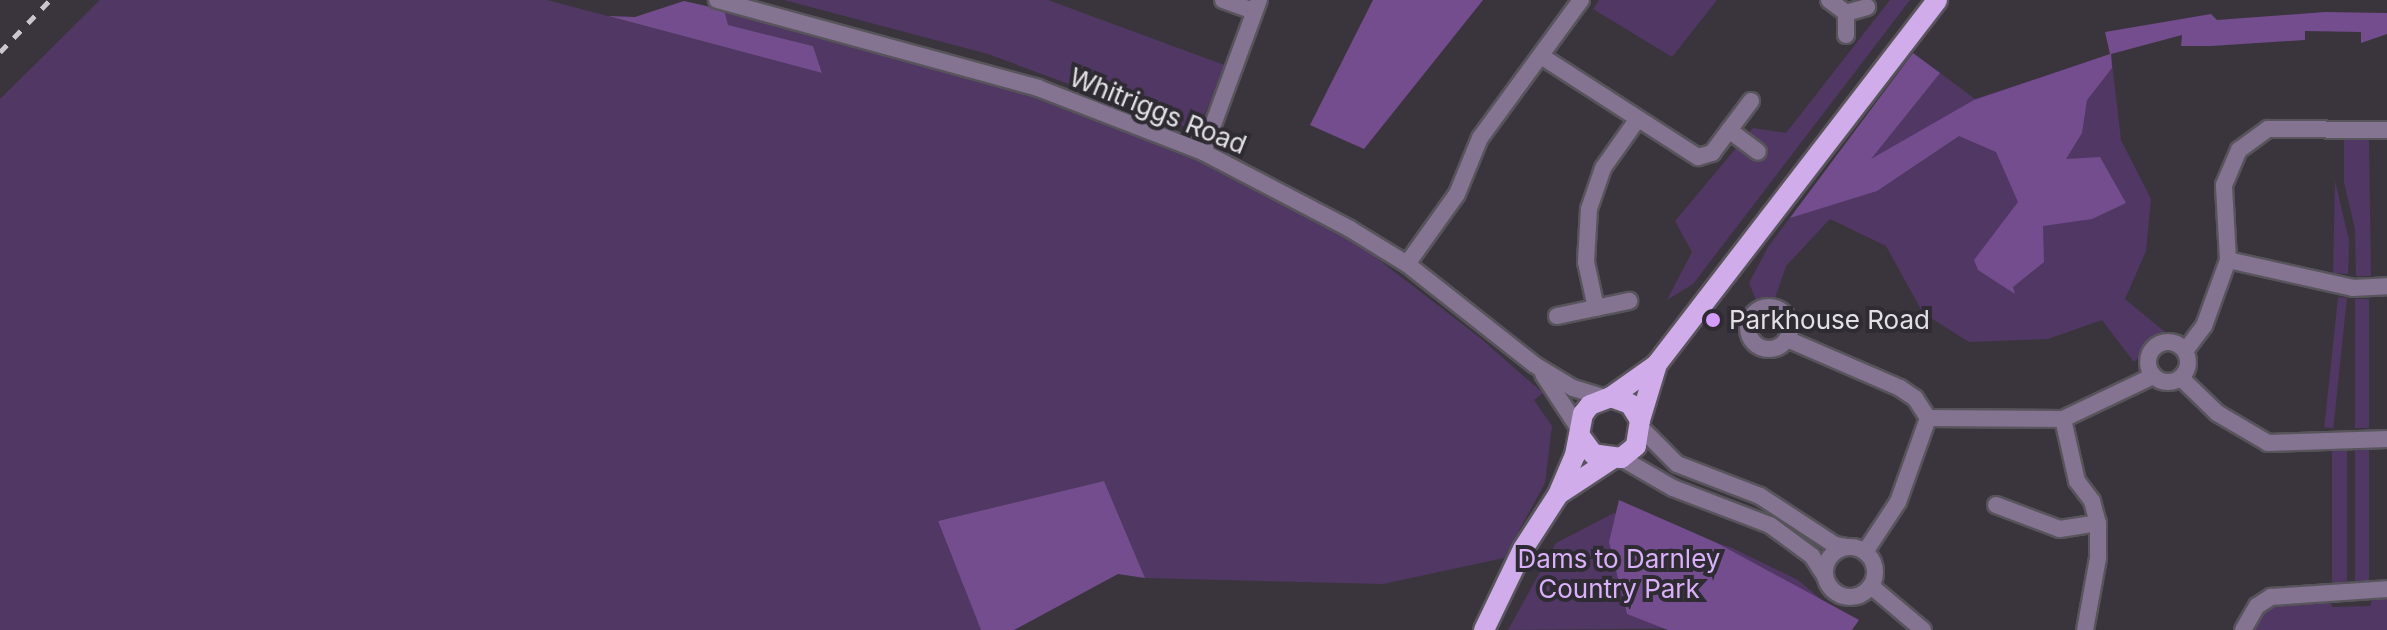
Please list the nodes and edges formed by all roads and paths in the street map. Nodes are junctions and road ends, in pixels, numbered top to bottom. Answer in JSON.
{"nodes":[{"id":1,"x":717,"y":0,"type":"edge"},
{"id":2,"x":1223,"y":0,"type":"edge"},
{"id":3,"x":1581,"y":0,"type":"edge"},
{"id":4,"x":1829,"y":0,"type":"edge"},
{"id":5,"x":1937,"y":0,"type":"edge"},
{"id":6,"x":1257,"y":6,"type":"edge"},
{"id":7,"x":1867,"y":7,"type":"dead end"},
{"id":8,"x":1846,"y":13,"type":"junction"},
{"id":9,"x":1846,"y":35,"type":"dead end"},
{"id":10,"x":1541,"y":56,"type":"junction"},
{"id":11,"x":1751,"y":101,"type":"dead end"},
{"id":12,"x":1637,"y":120,"type":"junction"},
{"id":13,"x":1729,"y":130,"type":"junction"},
{"id":14,"x":2387,"y":130,"type":"edge"},
{"id":15,"x":1203,"y":152,"type":"junction"},
{"id":16,"x":1758,"y":152,"type":"dead end"},
{"id":17,"x":2228,"y":260,"type":"junction"},
{"id":18,"x":1407,"y":264,"type":"junction"},
{"id":19,"x":2387,"y":286,"type":"edge"},
{"id":20,"x":1629,"y":301,"type":"dead end"},
{"id":21,"x":1596,"y":308,"type":"junction"},
{"id":22,"x":1557,"y":316,"type":"dead end"},
{"id":23,"x":1787,"y":339,"type":"dead end"},
{"id":24,"x":2185,"y":351,"type":"junction"},
{"id":25,"x":1657,"y":364,"type":"junction"},
{"id":26,"x":1535,"y":365,"type":"junction"},
{"id":27,"x":2153,"y":376,"type":"junction"},
{"id":28,"x":2181,"y":378,"type":"junction"},
{"id":29,"x":1608,"y":398,"type":"junction"},
{"id":30,"x":1928,"y":418,"type":"junction"},
{"id":31,"x":2063,"y":419,"type":"junction"},
{"id":32,"x":1641,"y":424,"type":"junction"},
{"id":33,"x":1580,"y":433,"type":"junction"},
{"id":34,"x":2387,"y":439,"type":"edge"},
{"id":35,"x":1616,"y":458,"type":"junction"},
{"id":36,"x":1558,"y":495,"type":"junction"},
{"id":37,"x":1996,"y":505,"type":"dead end"},
{"id":38,"x":2098,"y":523,"type":"junction"},
{"id":39,"x":1848,"y":547,"type":"junction"},
{"id":40,"x":1865,"y":552,"type":"junction"},
{"id":41,"x":1825,"y":576,"type":"junction"},
{"id":42,"x":1871,"y":586,"type":"junction"},
{"id":43,"x":2387,"y":589,"type":"edge"},
{"id":44,"x":1484,"y":630,"type":"edge"},
{"id":45,"x":1923,"y":630,"type":"edge"},
{"id":46,"x":2085,"y":630,"type":"edge"},
{"id":47,"x":2243,"y":630,"type":"edge"}],
"edges":[{"from":1,"to":15,"type":"street","name":"Whitriggs Road"},
{"from":2,"to":6,"type":"street"},
{"from":3,"to":10,"type":"street"},
{"from":4,"to":8,"type":"street"},
{"from":5,"to":25,"type":"main road"},
{"from":6,"to":15,"type":"street"},
{"from":7,"to":8,"type":"street"},
{"from":8,"to":9,"type":"street"},
{"from":10,"to":12,"type":"street"},
{"from":10,"to":18,"type":"street"},
{"from":11,"to":13,"type":"street"},
{"from":12,"to":13,"type":"street"},
{"from":12,"to":21,"type":"street"},
{"from":13,"to":16,"type":"street"},
{"from":14,"to":17,"type":"street"},
{"from":15,"to":18,"type":"street","name":"Whitriggs Road"},
{"from":17,"to":19,"type":"street"},
{"from":17,"to":24,"type":"street"},
{"from":18,"to":26,"type":"street","name":"Whitriggs Road"},
{"from":20,"to":21,"type":"street"},
{"from":21,"to":22,"type":"street"},
{"from":23,"to":30,"type":"street"},
{"from":24,"to":27,"type":"street"},
{"from":24,"to":28,"type":"street"},
{"from":25,"to":29,"type":"main road"},
{"from":25,"to":32,"type":"main road"},
{"from":26,"to":29,"type":"street","name":"Whitriggs Road"},
{"from":26,"to":33,"type":"street","name":"Whitriggs Road"},
{"from":27,"to":28,"type":"street"},
{"from":27,"to":31,"type":"street"},
{"from":28,"to":34,"type":"street"},
{"from":29,"to":32,"type":"main road"},
{"from":29,"to":33,"type":"main road"},
{"from":30,"to":31,"type":"street"},
{"from":30,"to":40,"type":"street"},
{"from":31,"to":38,"type":"street"},
{"from":32,"to":35,"type":"main road"},
{"from":32,"to":39,"type":"street"},
{"from":33,"to":35,"type":"main road"},
{"from":33,"to":36,"type":"main road"},
{"from":35,"to":36,"type":"main road"},
{"from":35,"to":41,"type":"street"},
{"from":36,"to":44,"type":"main road"},
{"from":37,"to":38,"type":"street"},
{"from":38,"to":46,"type":"street"},
{"from":39,"to":40,"type":"street"},
{"from":39,"to":41,"type":"street"},
{"from":40,"to":42,"type":"street"},
{"from":41,"to":42,"type":"street"},
{"from":42,"to":45,"type":"street"},
{"from":43,"to":47,"type":"street"}]}
